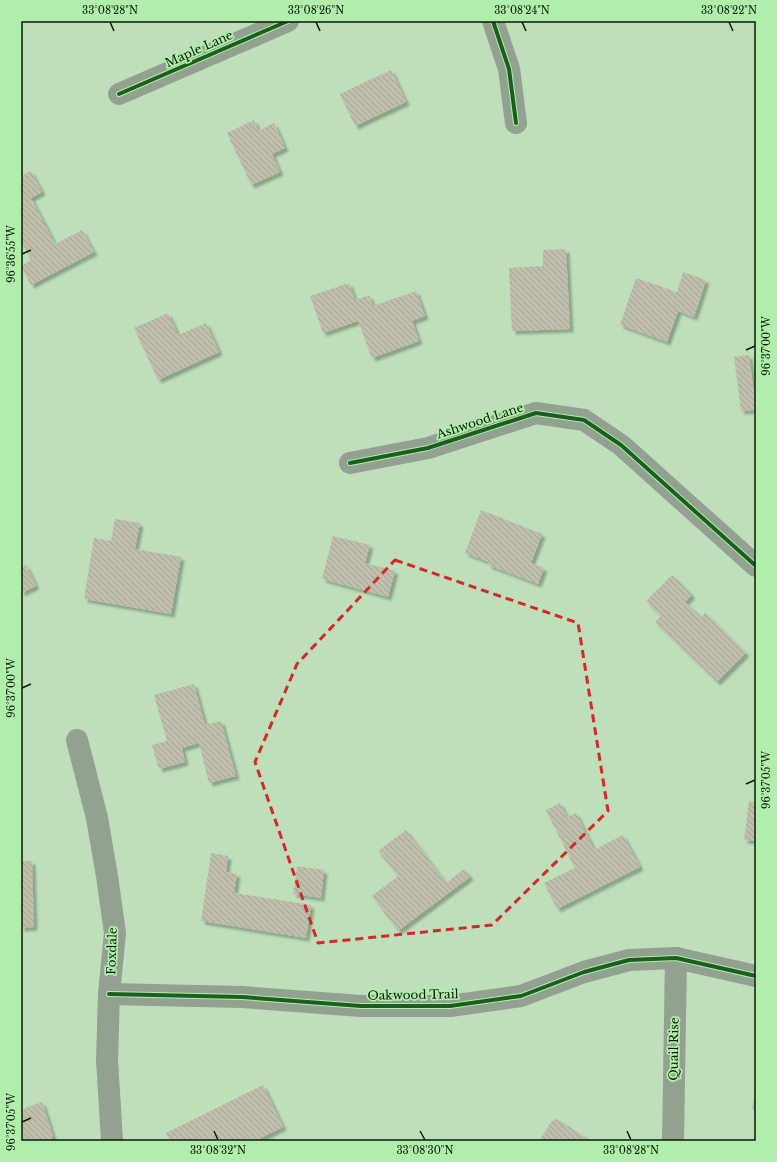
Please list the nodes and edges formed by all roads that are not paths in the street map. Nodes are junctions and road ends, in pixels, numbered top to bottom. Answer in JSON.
{"nodes":[{"id":1,"x":288,"y":21,"type":"edge"},
{"id":2,"x":493,"y":21,"type":"edge"},
{"id":3,"x":119,"y":94,"type":"dead end"},
{"id":4,"x":516,"y":123,"type":"dead end"},
{"id":5,"x":350,"y":463,"type":"dead end"},
{"id":6,"x":756,"y":566,"type":"edge"},
{"id":7,"x":78,"y":740,"type":"dead end"},
{"id":8,"x":676,"y":958,"type":"junction"},
{"id":9,"x":756,"y":976,"type":"edge"},
{"id":10,"x":109,"y":994,"type":"junction"},
{"id":11,"x":112,"y":1141,"type":"edge"},
{"id":12,"x":672,"y":1141,"type":"edge"}],
"edges":[{"from":1,"to":3,"type":"street","name":"Maple Lane"},
{"from":2,"to":4,"type":"street"},
{"from":5,"to":6,"type":"street","name":"Ashwood Lane"},
{"from":7,"to":10,"type":"street","name":"Foxdale"},
{"from":8,"to":9,"type":"street","name":"Oakwood Trail"},
{"from":8,"to":10,"type":"street","name":"Oakwood Trail"},
{"from":8,"to":12,"type":"street","name":"Quail Rise"},
{"from":10,"to":11,"type":"street","name":"Foxdale"}]}
